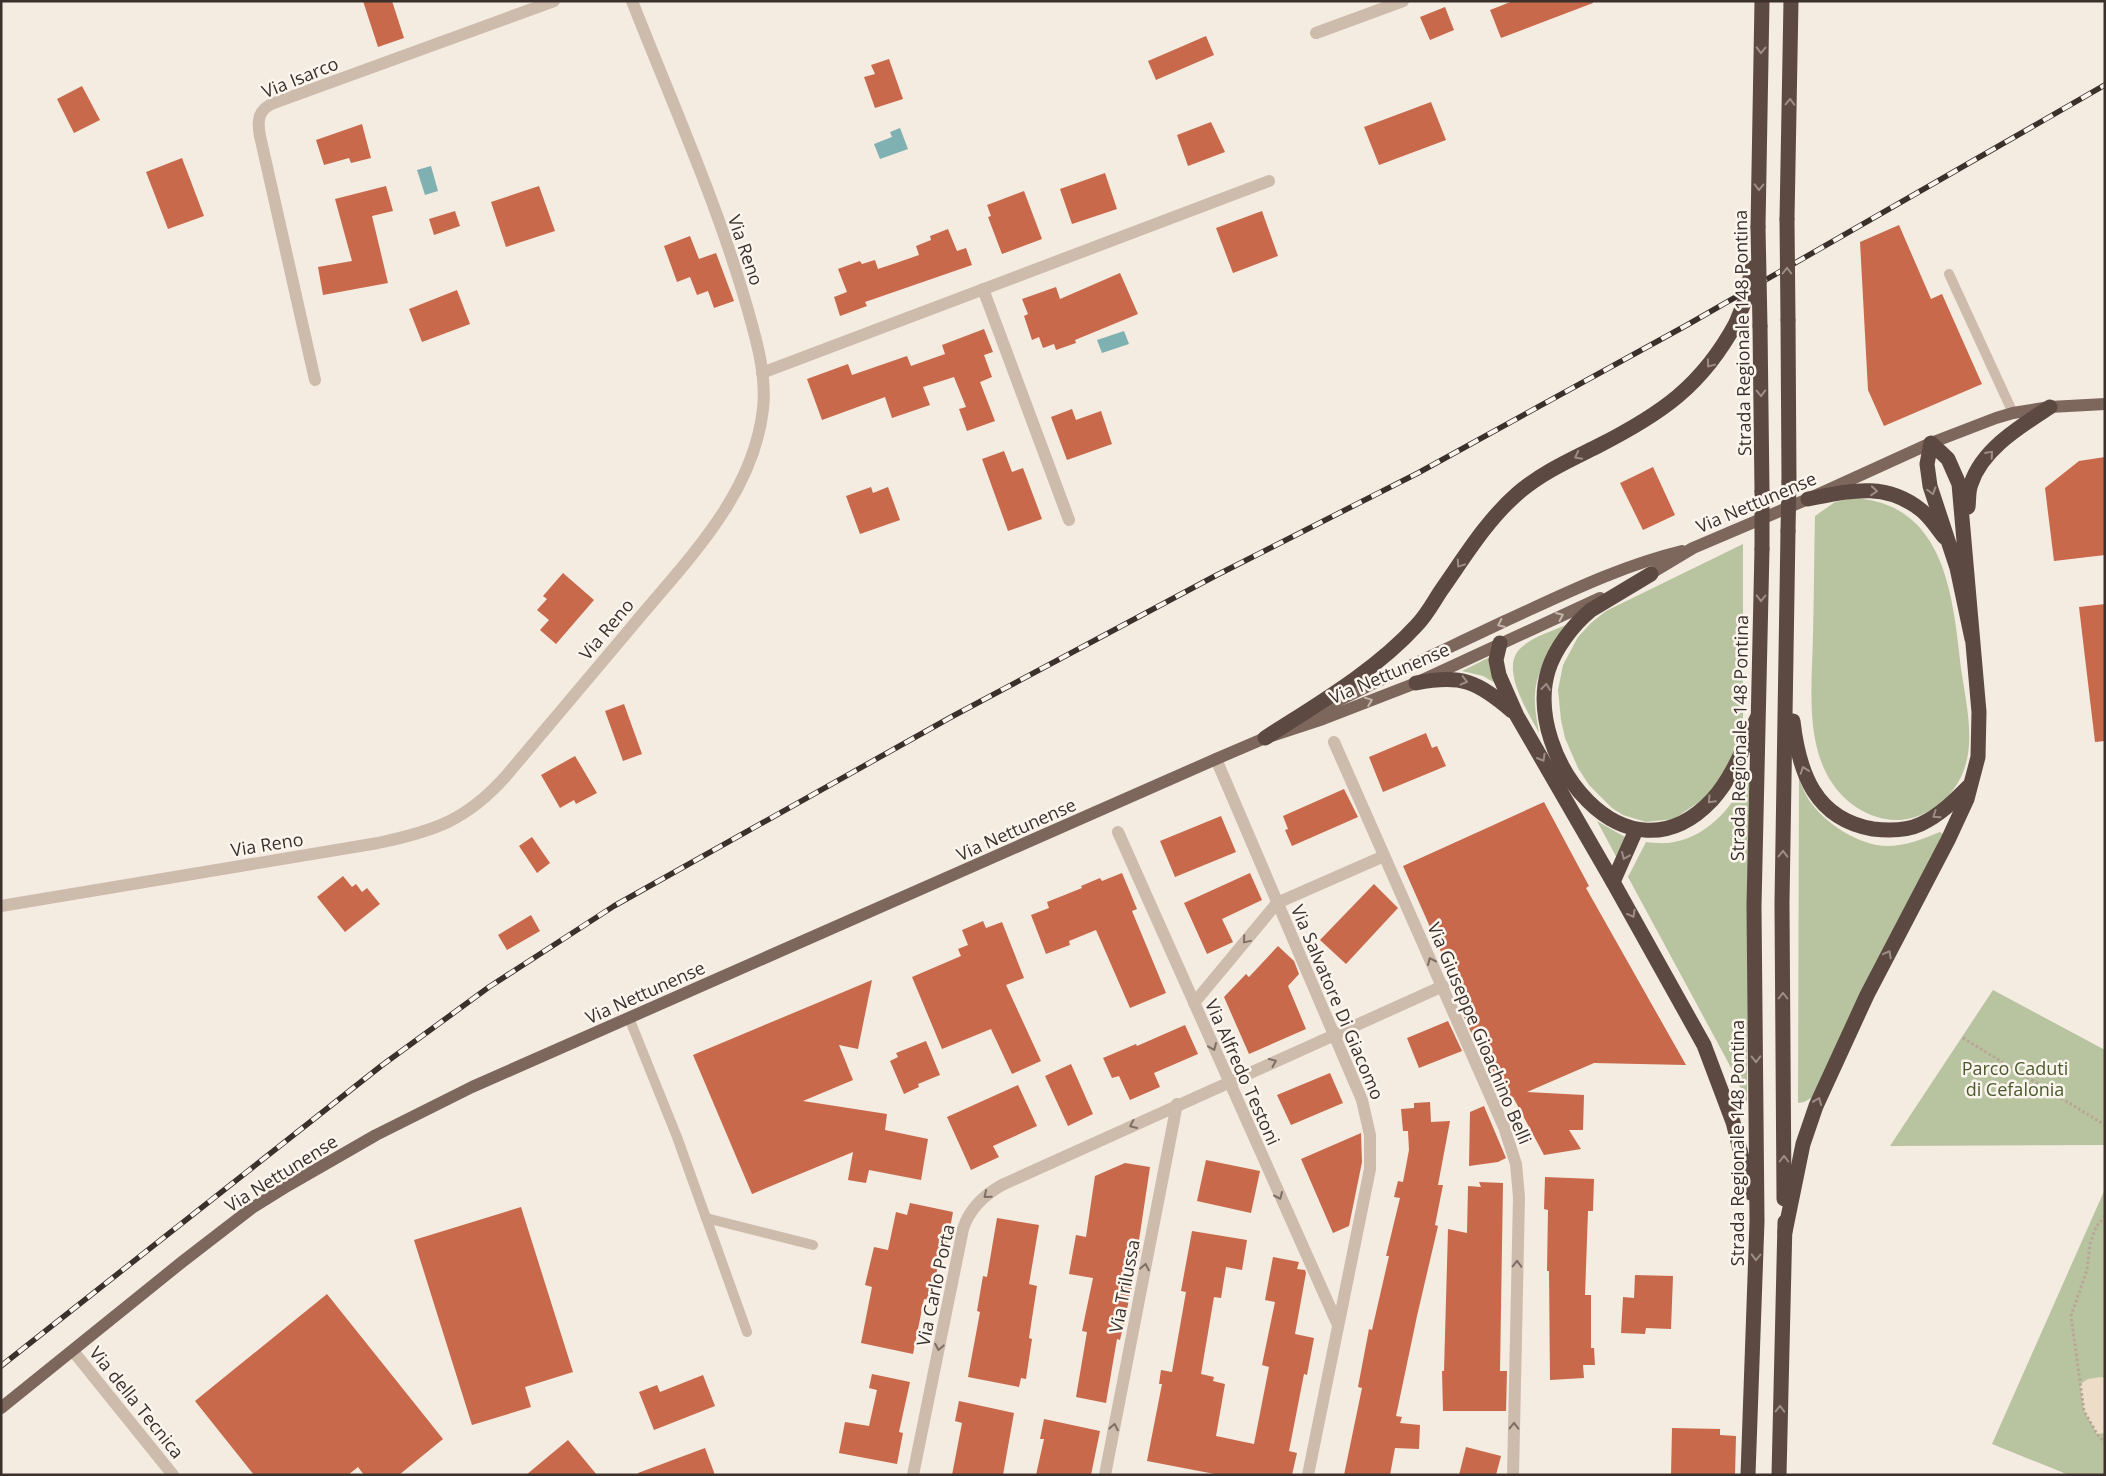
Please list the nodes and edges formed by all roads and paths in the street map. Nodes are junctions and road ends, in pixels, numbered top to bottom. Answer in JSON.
{"nodes":[{"id":1,"x":554,"y":1,"type":"edge"},
{"id":2,"x":632,"y":1,"type":"edge"},
{"id":3,"x":1403,"y":1,"type":"edge"},
{"id":4,"x":1762,"y":1,"type":"edge"},
{"id":5,"x":1791,"y":1,"type":"edge"},
{"id":6,"x":1316,"y":33,"type":"dead end"},
{"id":7,"x":1269,"y":181,"type":"dead end"},
{"id":8,"x":1758,"y":227,"type":"junction"},
{"id":9,"x":1949,"y":274,"type":"dead end"},
{"id":10,"x":983,"y":289,"type":"junction"},
{"id":11,"x":762,"y":374,"type":"junction"},
{"id":12,"x":315,"y":380,"type":"dead end"},
{"id":13,"x":2105,"y":404,"type":"edge"},
{"id":14,"x":2050,"y":407,"type":"junction"},
{"id":15,"x":2013,"y":413,"type":"junction"},
{"id":16,"x":1931,"y":443,"type":"junction"},
{"id":17,"x":1808,"y":499,"type":"junction"},
{"id":18,"x":1069,"y":520,"type":"dead end"},
{"id":19,"x":1965,"y":531,"type":"junction"},
{"id":20,"x":1693,"y":548,"type":"junction"},
{"id":21,"x":1625,"y":568,"type":"junction"},
{"id":22,"x":1651,"y":574,"type":"junction"},
{"id":23,"x":1972,"y":639,"type":"junction"},
{"id":24,"x":1500,"y":643,"type":"junction"},
{"id":25,"x":1787,"y":669,"type":"junction"},
{"id":26,"x":1416,"y":683,"type":"junction"},
{"id":27,"x":1760,"y":712,"type":"junction"},
{"id":28,"x":1517,"y":716,"type":"junction"},
{"id":29,"x":1265,"y":738,"type":"junction"},
{"id":30,"x":1334,"y":742,"type":"dead end"},
{"id":31,"x":1216,"y":759,"type":"junction"},
{"id":32,"x":1972,"y":783,"type":"junction"},
{"id":33,"x":1636,"y":830,"type":"junction"},
{"id":34,"x":1118,"y":832,"type":"dead end"},
{"id":35,"x":1384,"y":856,"type":"junction"},
{"id":36,"x":1614,"y":882,"type":"junction"},
{"id":37,"x":1277,"y":903,"type":"junction"},
{"id":38,"x":1,"y":906,"type":"edge"},
{"id":39,"x":1443,"y":986,"type":"junction"},
{"id":40,"x":1194,"y":1003,"type":"junction"},
{"id":41,"x":629,"y":1018,"type":"junction"},
{"id":42,"x":1334,"y":1036,"type":"junction"},
{"id":43,"x":1963,"y":1038,"type":"dead end"},
{"id":44,"x":1228,"y":1082,"type":"junction"},
{"id":45,"x":1177,"y":1104,"type":"junction"},
{"id":46,"x":2105,"y":1125,"type":"edge"},
{"id":47,"x":2105,"y":1216,"type":"edge"},
{"id":48,"x":706,"y":1218,"type":"junction"},
{"id":49,"x":1758,"y":1220,"type":"junction"},
{"id":50,"x":1785,"y":1232,"type":"junction"},
{"id":51,"x":813,"y":1245,"type":"dead end"},
{"id":52,"x":1338,"y":1325,"type":"junction"},
{"id":53,"x":746,"y":1332,"type":"dead end"},
{"id":54,"x":73,"y":1351,"type":"junction"},
{"id":55,"x":1,"y":1408,"type":"edge"},
{"id":56,"x":1780,"y":1435,"type":"junction"},
{"id":57,"x":2105,"y":1443,"type":"edge"},
{"id":58,"x":1748,"y":1444,"type":"junction"},
{"id":59,"x":174,"y":1475,"type":"edge"},
{"id":60,"x":913,"y":1475,"type":"edge"},
{"id":61,"x":1105,"y":1475,"type":"edge"},
{"id":62,"x":1308,"y":1475,"type":"edge"},
{"id":63,"x":1513,"y":1475,"type":"edge"},
{"id":64,"x":1742,"y":1475,"type":"edge"},
{"id":65,"x":1748,"y":1475,"type":"edge"},
{"id":66,"x":1779,"y":1475,"type":"edge"},
{"id":67,"x":1787,"y":1475,"type":"edge"}],
"edges":[{"from":1,"to":12,"type":"street","name":"Via Isarco"},
{"from":2,"to":11,"type":"street","name":"Via Reno"},
{"from":3,"to":6,"type":"street"},
{"from":4,"to":8,"type":"highway","name":"Strada Regionale 148 Pontina","one_way":true},
{"from":25,"to":5,"type":"highway","one_way":true,"bridge":true},
{"from":7,"to":10,"type":"street"},
{"from":8,"to":27,"type":"highway","name":"Strada Regionale 148 Pontina","one_way":true,"bridge":true},
{"from":8,"to":29,"type":"highway","one_way":true,"bridge":true},
{"from":9,"to":15,"type":"lane"},
{"from":10,"to":11,"type":"street"},
{"from":10,"to":18,"type":"street"},
{"from":11,"to":38,"type":"street","name":"Via Reno"},
{"from":13,"to":14,"type":"main road","name":"Via Nettunense"},
{"from":14,"to":15,"type":"main road","name":"Via Nettunense"},
{"from":19,"to":14,"type":"highway","one_way":true},
{"from":15,"to":16,"type":"main road","name":"Via Nettunense"},
{"from":16,"to":17,"type":"main road","name":"Via Nettunense"},
{"from":16,"to":19,"type":"highway"},
{"from":16,"to":23,"type":"highway","one_way":true},
{"from":17,"to":20,"type":"main road","name":"Via Nettunense"},
{"from":17,"to":23,"type":"highway","one_way":true},
{"from":19,"to":23,"type":"highway"},
{"from":20,"to":21,"type":"main road"},
{"from":20,"to":22,"type":"main road","name":"Via Nettunense"},
{"from":21,"to":24,"type":"main road"},
{"from":21,"to":29,"type":"main road","one_way":true},
{"from":24,"to":22,"type":"main road","name":"Via Nettunense","one_way":true},
{"from":33,"to":22,"type":"highway","one_way":true},
{"from":23,"to":32,"type":"highway"},
{"from":24,"to":26,"type":"main road","name":"Via Nettunense"},
{"from":24,"to":28,"type":"highway"},
{"from":32,"to":25,"type":"highway","one_way":true},
{"from":50,"to":25,"type":"highway","one_way":true},
{"from":26,"to":28,"type":"highway","one_way":true},
{"from":29,"to":26,"type":"main road","name":"Via Nettunense","one_way":true},
{"from":27,"to":33,"type":"highway","one_way":true},
{"from":27,"to":49,"type":"highway","name":"Strada Regionale 148 Pontina","one_way":true},
{"from":28,"to":36,"type":"highway","one_way":true},
{"from":29,"to":31,"type":"main road","name":"Via Nettunense"},
{"from":30,"to":35,"type":"street","name":"Via Giuseppe Gioachino Belli"},
{"from":31,"to":37,"type":"street","name":"Via Salvatore Di Giacomo"},
{"from":31,"to":41,"type":"main road","name":"Via Nettunense"},
{"from":50,"to":32,"type":"highway","one_way":true},
{"from":33,"to":36,"type":"highway","one_way":true},
{"from":34,"to":40,"type":"street","name":"Via Alfredo Testoni"},
{"from":35,"to":37,"type":"street"},
{"from":39,"to":35,"type":"street","name":"Via Giuseppe Gioachino Belli","one_way":true},
{"from":36,"to":49,"type":"highway","one_way":true},
{"from":37,"to":40,"type":"street","one_way":true},
{"from":37,"to":42,"type":"street","name":"Via Salvatore Di Giacomo"},
{"from":39,"to":42,"type":"street","name":"Via Carlo Porta"},
{"from":63,"to":39,"type":"street","name":"Via Giuseppe Gioachino Belli","one_way":true},
{"from":40,"to":44,"type":"street","name":"Via Alfredo Testoni","one_way":true},
{"from":41,"to":48,"type":"lane"},
{"from":41,"to":54,"type":"main road","name":"Via Nettunense"},
{"from":44,"to":42,"type":"street","name":"Via Carlo Porta","one_way":true},
{"from":42,"to":52,"type":"street","name":"Via Salvatore Di Giacomo"},
{"from":43,"to":46,"type":"path"},
{"from":44,"to":45,"type":"street","name":"Via Carlo Porta"},
{"from":44,"to":52,"type":"street","name":"Via Alfredo Testoni","one_way":true},
{"from":45,"to":60,"type":"street","name":"Via Carlo Porta","one_way":true},
{"from":61,"to":45,"type":"street","name":"Via Trilussa","one_way":true},
{"from":47,"to":57,"type":"path"},
{"from":48,"to":51,"type":"lane"},
{"from":48,"to":53,"type":"lane"},
{"from":49,"to":58,"type":"highway","name":"Strada Regionale 148 Pontina","one_way":true},
{"from":56,"to":50,"type":"highway","one_way":true},
{"from":52,"to":62,"type":"street","name":"Via Salvatore Di Giacomo"},
{"from":54,"to":55,"type":"main road","name":"Via Nettunense"},
{"from":54,"to":59,"type":"street","name":"Via della Tecnica"},
{"from":56,"to":66,"type":"highway"},
{"from":56,"to":67,"type":"highway"},
{"from":58,"to":64,"type":"highway"},
{"from":58,"to":65,"type":"highway","name":"Strada Regionale 148 Pontina"}]}
